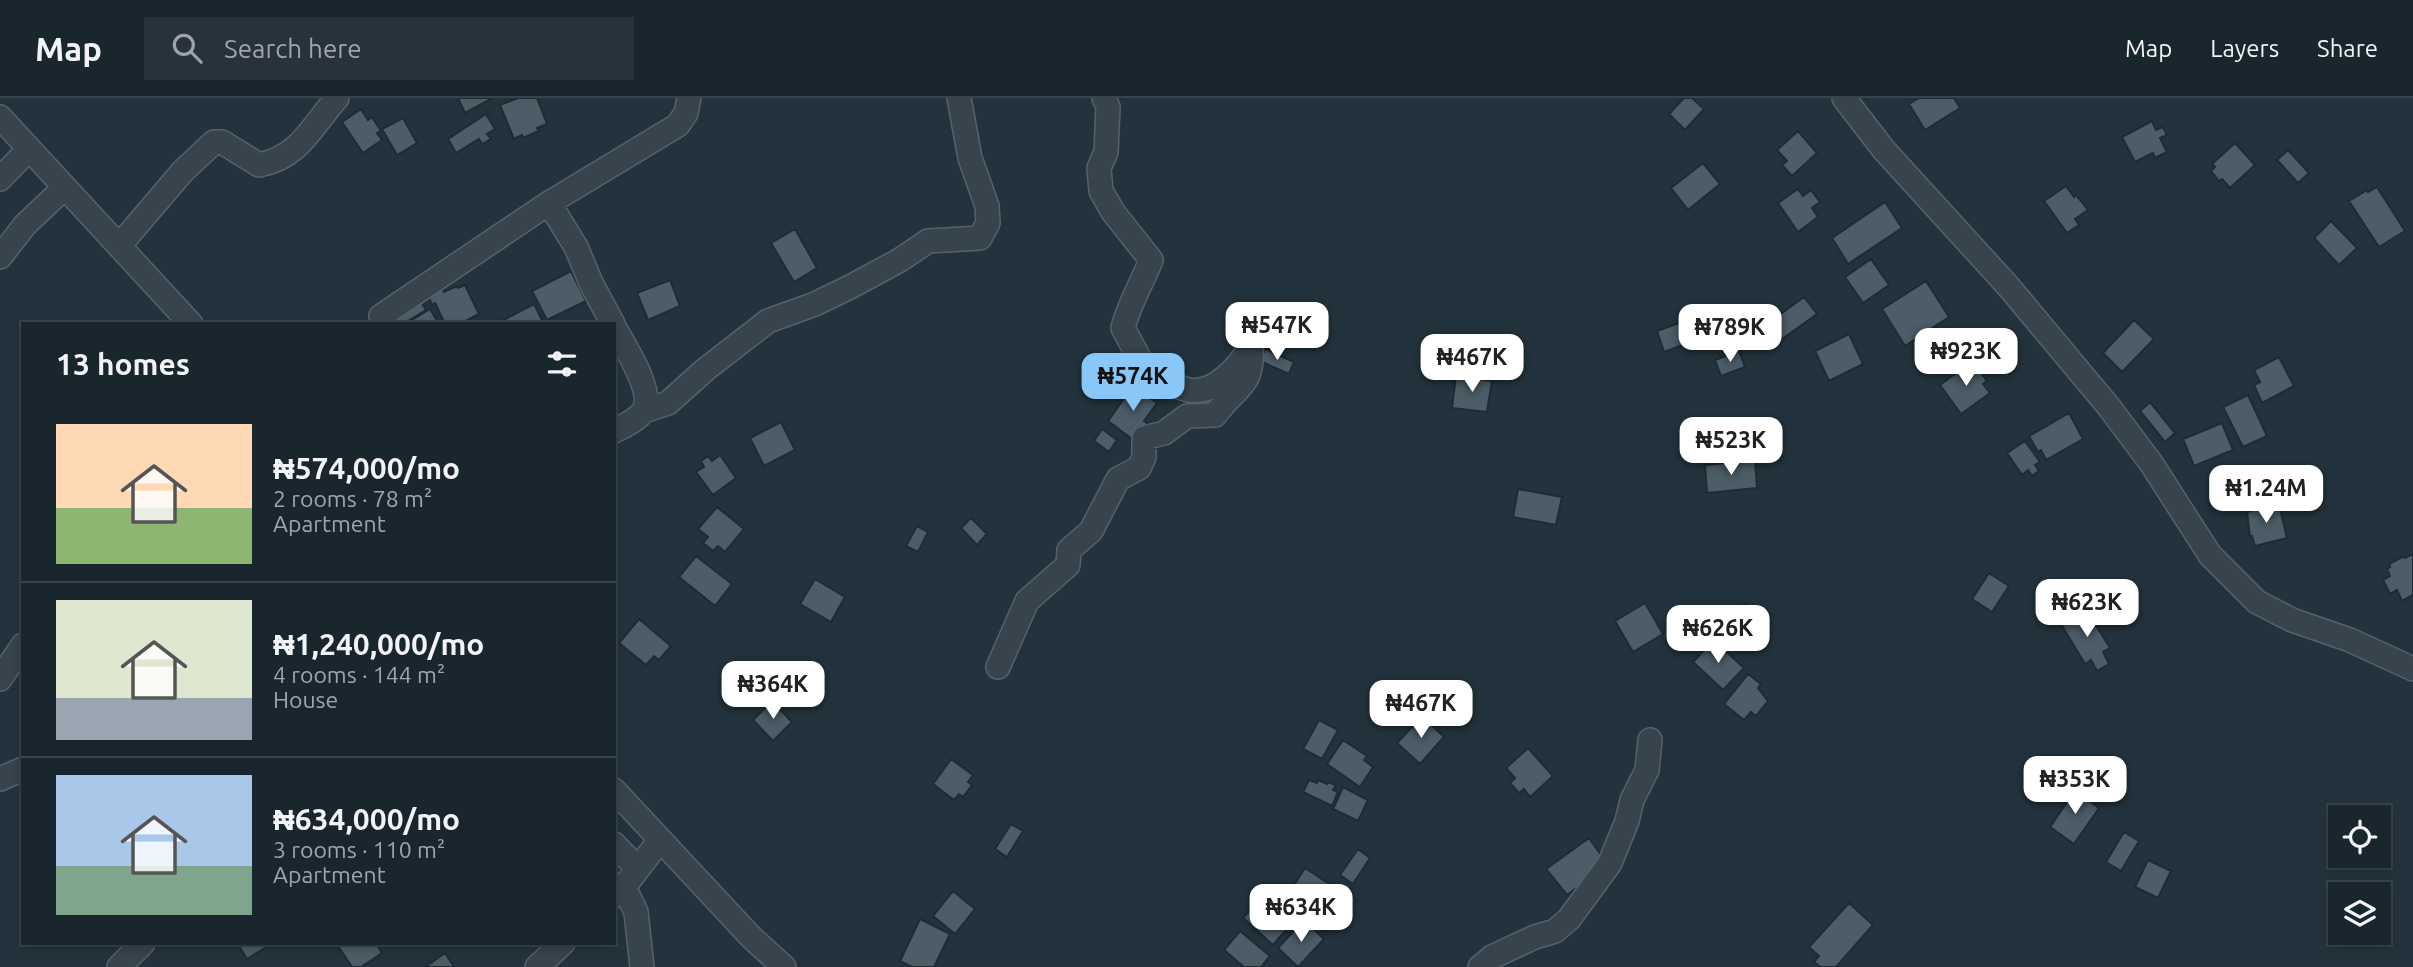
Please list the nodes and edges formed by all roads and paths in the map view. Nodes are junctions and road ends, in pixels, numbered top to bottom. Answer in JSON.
{"nodes":[{"id":1,"x":337,"y":98,"type":"edge"},
{"id":2,"x":689,"y":98,"type":"edge"},
{"id":3,"x":959,"y":98,"type":"edge"},
{"id":4,"x":1104,"y":98,"type":"edge"},
{"id":5,"x":1844,"y":98,"type":"edge"},
{"id":6,"x":0,"y":117,"type":"edge"},
{"id":7,"x":28,"y":150,"type":"junction"},
{"id":8,"x":0,"y":179,"type":"edge"},
{"id":9,"x":64,"y":188,"type":"junction"},
{"id":10,"x":549,"y":203,"type":"junction"},
{"id":11,"x":118,"y":246,"type":"junction"},
{"id":12,"x":0,"y":257,"type":"edge"},
{"id":13,"x":381,"y":316,"type":"dead end"},
{"id":14,"x":189,"y":322,"type":"edge"},
{"id":15,"x":611,"y":322,"type":"edge"},
{"id":16,"x":616,"y":330,"type":"edge"},
{"id":17,"x":644,"y":411,"type":"junction"},
{"id":18,"x":616,"y":430,"type":"edge"},
{"id":19,"x":21,"y":648,"type":"edge"},
{"id":20,"x":998,"y":667,"type":"dead end"},
{"id":21,"x":2413,"y":669,"type":"edge"},
{"id":22,"x":0,"y":679,"type":"edge"},
{"id":23,"x":1650,"y":740,"type":"dead end"},
{"id":24,"x":21,"y":770,"type":"edge"},
{"id":25,"x":0,"y":779,"type":"edge"},
{"id":26,"x":616,"y":792,"type":"edge"},
{"id":27,"x":660,"y":841,"type":"junction"},
{"id":28,"x":616,"y":851,"type":"edge"},
{"id":29,"x":625,"y":884,"type":"edge"},
{"id":30,"x":141,"y":945,"type":"edge"},
{"id":31,"x":561,"y":945,"type":"edge"},
{"id":32,"x":119,"y":967,"type":"edge"},
{"id":33,"x":537,"y":967,"type":"edge"},
{"id":34,"x":642,"y":967,"type":"edge"},
{"id":35,"x":784,"y":967,"type":"edge"},
{"id":36,"x":1480,"y":967,"type":"edge"}],
"edges":[{"from":1,"to":11,"type":"street"},
{"from":2,"to":10,"type":"street"},
{"from":3,"to":17,"type":"street"},
{"from":4,"to":20,"type":"street"},
{"from":5,"to":21,"type":"street"},
{"from":6,"to":7,"type":"street"},
{"from":7,"to":8,"type":"street"},
{"from":7,"to":9,"type":"street"},
{"from":9,"to":11,"type":"street"},
{"from":9,"to":12,"type":"street"},
{"from":10,"to":13,"type":"street"},
{"from":10,"to":15,"type":"street"},
{"from":11,"to":14,"type":"street"},
{"from":16,"to":17,"type":"street"},
{"from":17,"to":18,"type":"street"},
{"from":19,"to":22,"type":"street"},
{"from":23,"to":36,"type":"street"},
{"from":24,"to":25,"type":"street"},
{"from":26,"to":27,"type":"street"},
{"from":27,"to":29,"type":"street"},
{"from":27,"to":35,"type":"street"},
{"from":28,"to":29,"type":"street"},
{"from":29,"to":34,"type":"street"},
{"from":30,"to":32,"type":"street"},
{"from":31,"to":33,"type":"street"}]}
